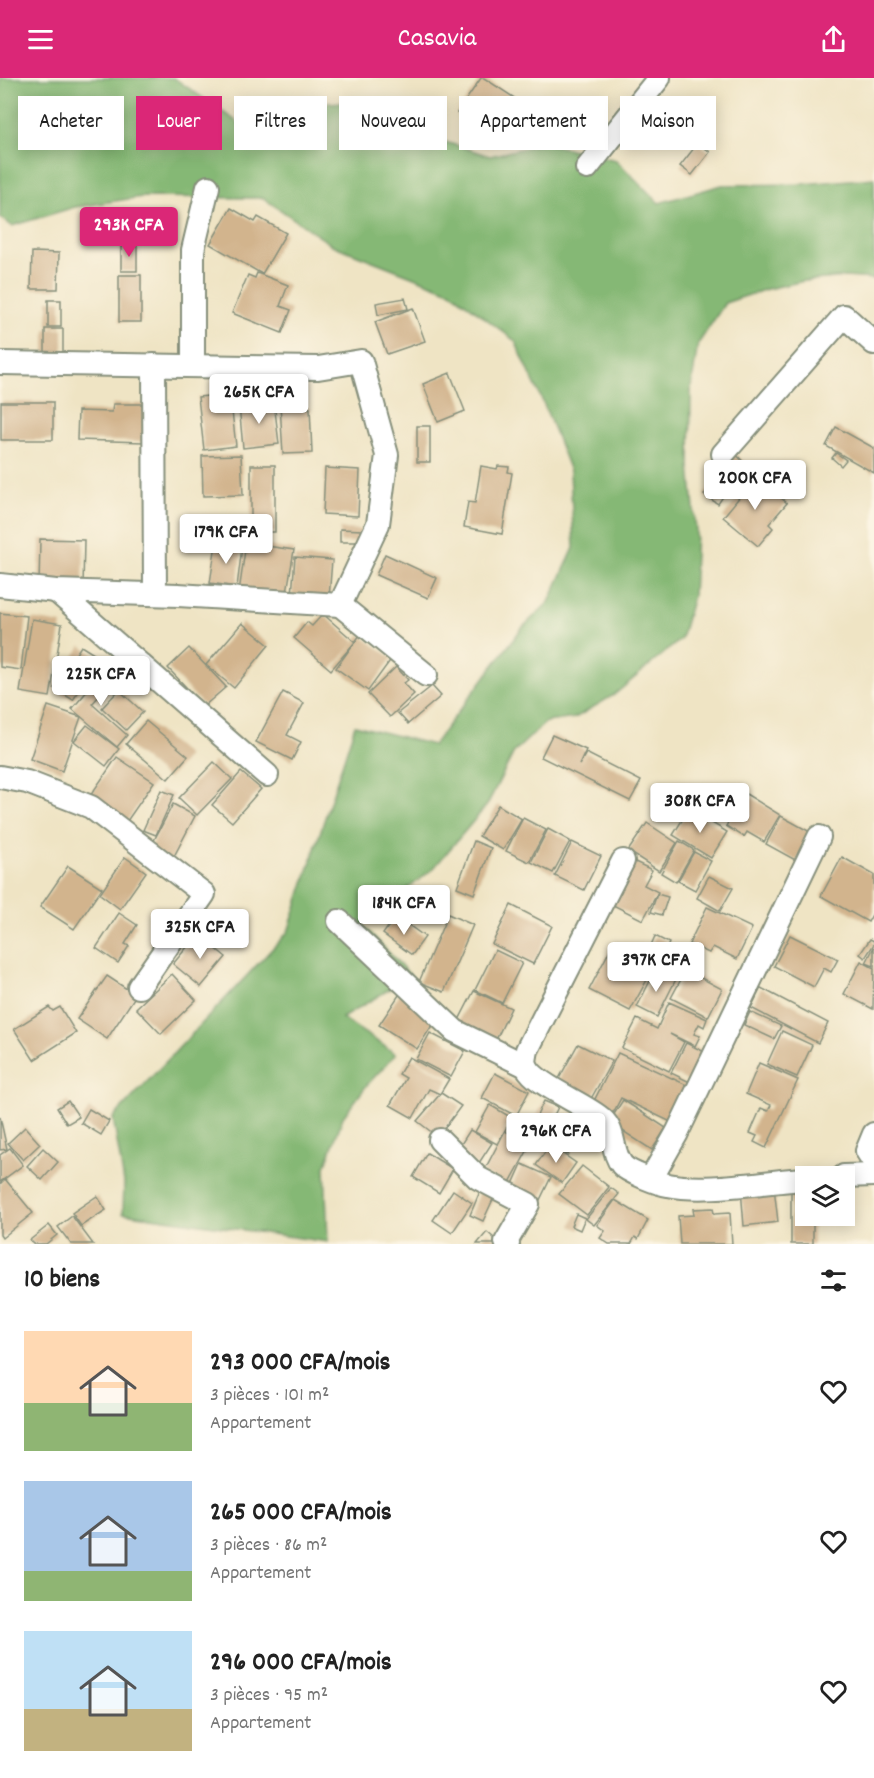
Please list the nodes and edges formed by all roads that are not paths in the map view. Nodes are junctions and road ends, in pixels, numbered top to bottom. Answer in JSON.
{"nodes":[{"id":1,"x":660,"y":78,"type":"edge"},
{"id":2,"x":587,"y":168,"type":"dead end"},
{"id":3,"x":208,"y":187,"type":"dead end"},
{"id":4,"x":874,"y":343,"type":"edge"},
{"id":5,"x":0,"y":363,"type":"edge"},
{"id":6,"x":154,"y":365,"type":"junction"},
{"id":7,"x":193,"y":365,"type":"junction"},
{"id":8,"x":723,"y":454,"type":"dead end"},
{"id":9,"x":0,"y":585,"type":"edge"},
{"id":10,"x":56,"y":591,"type":"junction"},
{"id":11,"x":155,"y":594,"type":"junction"},
{"id":12,"x":340,"y":605,"type":"junction"},
{"id":13,"x":426,"y":675,"type":"dead end"},
{"id":14,"x":267,"y":775,"type":"dead end"},
{"id":15,"x":0,"y":777,"type":"edge"},
{"id":16,"x":819,"y":837,"type":"dead end"},
{"id":17,"x":623,"y":861,"type":"dead end"},
{"id":18,"x":339,"y":921,"type":"dead end"},
{"id":19,"x":139,"y":987,"type":"dead end"},
{"id":20,"x":526,"y":1065,"type":"junction"},
{"id":21,"x":874,"y":1134,"type":"edge"},
{"id":22,"x":440,"y":1140,"type":"dead end"},
{"id":23,"x":874,"y":1162,"type":"edge"},
{"id":24,"x":874,"y":1175,"type":"edge"},
{"id":25,"x":855,"y":1176,"type":"edge"},
{"id":26,"x":651,"y":1179,"type":"junction"},
{"id":27,"x":795,"y":1180,"type":"edge"},
{"id":28,"x":508,"y":1244,"type":"edge"}],
"edges":[{"from":1,"to":2,"type":"street"},
{"from":3,"to":7,"type":"street"},
{"from":4,"to":8,"type":"street"},
{"from":5,"to":6,"type":"street"},
{"from":6,"to":7,"type":"street"},
{"from":6,"to":11,"type":"street"},
{"from":7,"to":12,"type":"street"},
{"from":9,"to":10,"type":"street"},
{"from":10,"to":11,"type":"street"},
{"from":10,"to":14,"type":"street"},
{"from":11,"to":12,"type":"street"},
{"from":12,"to":13,"type":"street"},
{"from":15,"to":19,"type":"street"},
{"from":16,"to":26,"type":"street"},
{"from":17,"to":20,"type":"street"},
{"from":18,"to":20,"type":"street"},
{"from":20,"to":26,"type":"street"},
{"from":21,"to":23,"type":"street"},
{"from":22,"to":28,"type":"street"},
{"from":24,"to":25,"type":"street"},
{"from":26,"to":27,"type":"street"}]}
